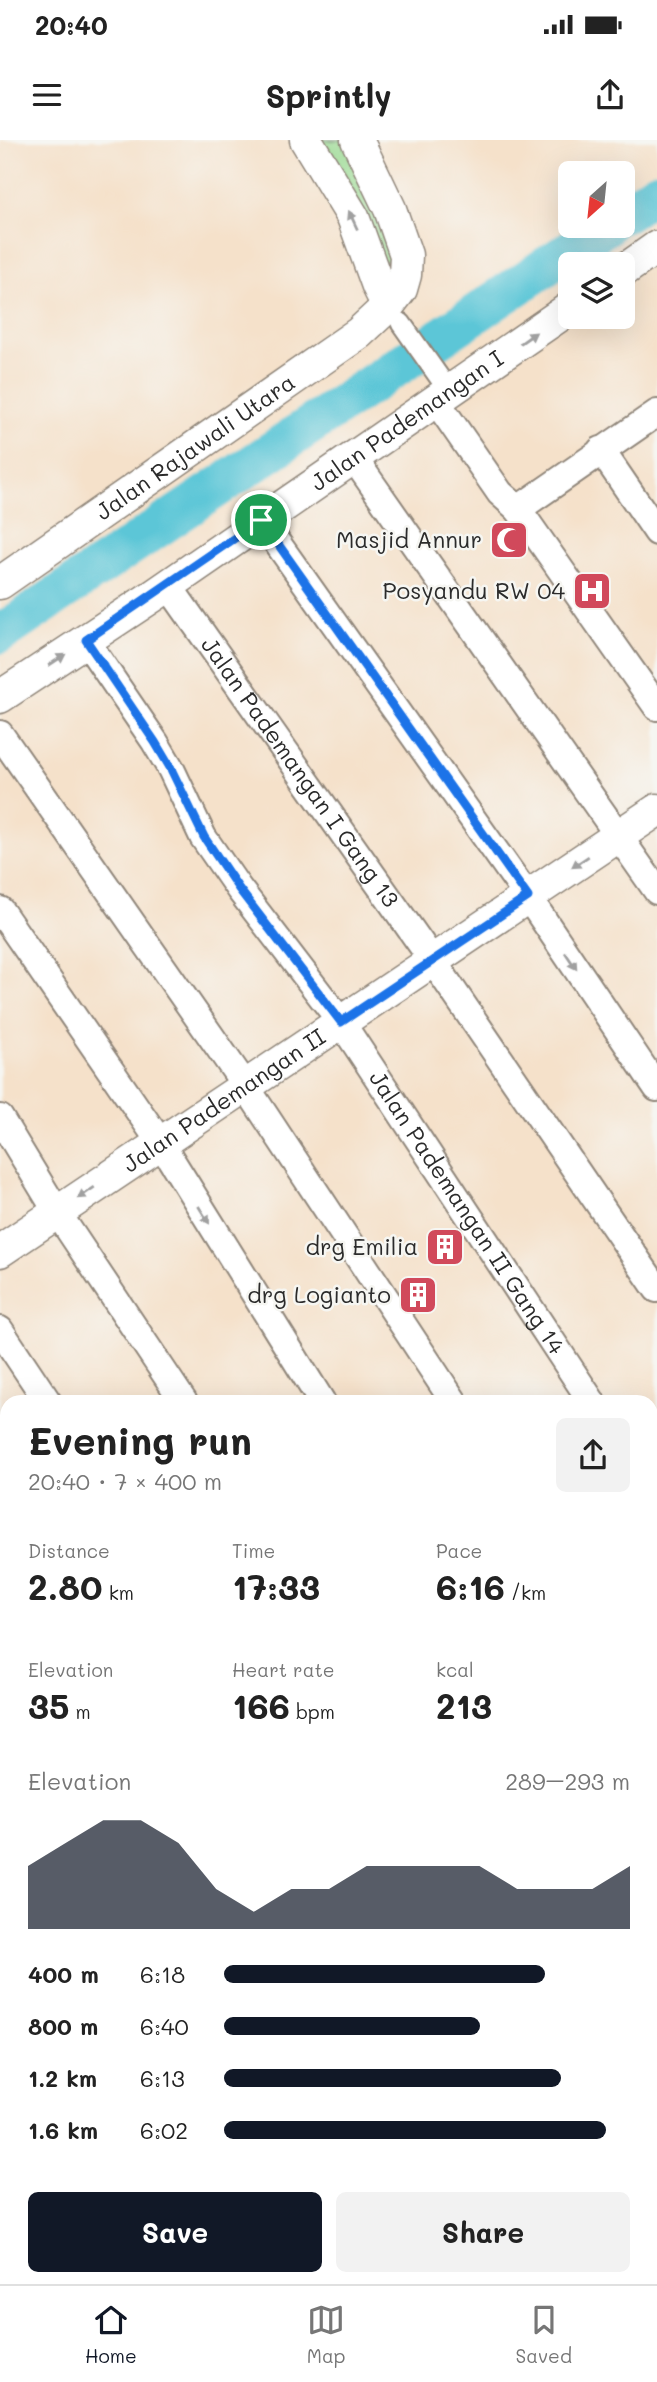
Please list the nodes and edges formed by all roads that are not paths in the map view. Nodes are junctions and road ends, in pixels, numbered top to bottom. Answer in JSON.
{"nodes":[{"id":1,"x":306,"y":140,"type":"edge"},
{"id":2,"x":357,"y":140,"type":"edge"},
{"id":3,"x":657,"y":247,"type":"edge"},
{"id":4,"x":407,"y":255,"type":"junction"},
{"id":5,"x":635,"y":263,"type":"edge"},
{"id":6,"x":371,"y":266,"type":"junction"},
{"id":7,"x":558,"y":315,"type":"edge"},
{"id":8,"x":398,"y":319,"type":"junction"},
{"id":9,"x":440,"y":389,"type":"junction"},
{"id":10,"x":657,"y":413,"type":"edge"},
{"id":11,"x":601,"y":450,"type":"junction"},
{"id":12,"x":353,"y":457,"type":"junction"},
{"id":13,"x":518,"y":509,"type":"junction"},
{"id":14,"x":261,"y":520,"type":"junction"},
{"id":15,"x":657,"y":532,"type":"edge"},
{"id":16,"x":0,"y":583,"type":"edge"},
{"id":17,"x":168,"y":585,"type":"junction"},
{"id":18,"x":86,"y":640,"type":"junction"},
{"id":19,"x":0,"y":697,"type":"edge"},
{"id":20,"x":657,"y":708,"type":"edge"},
{"id":21,"x":0,"y":734,"type":"edge"},
{"id":22,"x":657,"y":810,"type":"edge"},
{"id":23,"x":617,"y":837,"type":"junction"},
{"id":24,"x":657,"y":891,"type":"edge"},
{"id":25,"x":528,"y":897,"type":"junction"},
{"id":26,"x":0,"y":910,"type":"edge"},
{"id":27,"x":433,"y":961,"type":"junction"},
{"id":28,"x":341,"y":1022,"type":"junction"},
{"id":29,"x":245,"y":1085,"type":"junction"},
{"id":30,"x":657,"y":1088,"type":"edge"},
{"id":31,"x":0,"y":1118,"type":"edge"},
{"id":32,"x":164,"y":1149,"type":"junction"},
{"id":33,"x":57,"y":1212,"type":"junction"},
{"id":34,"x":0,"y":1251,"type":"edge"},
{"id":35,"x":657,"y":1289,"type":"edge"},
{"id":36,"x":0,"y":1330,"type":"edge"},
{"id":37,"x":43,"y":1395,"type":"edge"},
{"id":38,"x":179,"y":1395,"type":"edge"},
{"id":39,"x":318,"y":1395,"type":"edge"},
{"id":40,"x":449,"y":1395,"type":"edge"},
{"id":41,"x":587,"y":1395,"type":"edge"}],
"edges":[{"from":6,"to":1,"type":"street","one_way":true},
{"from":2,"to":4,"type":"street"},
{"from":3,"to":5,"type":"street"},
{"from":4,"to":6,"type":"street"},
{"from":4,"to":8,"type":"street","name":"Jalan Rajawali Utara"},
{"from":6,"to":8,"type":"street"},
{"from":9,"to":7,"type":"street","name":"Jalan Pademangan I","one_way":true},
{"from":8,"to":9,"type":"street"},
{"from":8,"to":16,"type":"street","name":"Jalan Rajawali Utara"},
{"from":9,"to":12,"type":"street","name":"Jalan Pademangan I"},
{"from":9,"to":13,"type":"street"},
{"from":10,"to":11,"type":"street"},
{"from":11,"to":13,"type":"street"},
{"from":11,"to":15,"type":"street"},
{"from":12,"to":14,"type":"street","name":"Jalan Pademangan I"},
{"from":12,"to":23,"type":"street"},
{"from":13,"to":20,"type":"street"},
{"from":14,"to":17,"type":"street","name":"Jalan Pademangan I"},
{"from":14,"to":25,"type":"street"},
{"from":17,"to":18,"type":"street","name":"Jalan Pademangan I"},
{"from":17,"to":27,"type":"street","name":"Jalan Pademangan I Gang 13"},
{"from":19,"to":18,"type":"street","name":"Jalan Pademangan I","one_way":true},
{"from":18,"to":28,"type":"street","name":"Jalan Pademangan II Gang 14"},
{"from":21,"to":29,"type":"street"},
{"from":22,"to":23,"type":"street","name":"Jalan Pademangan II"},
{"from":23,"to":24,"type":"street"},
{"from":23,"to":25,"type":"street","name":"Jalan Pademangan II","one_way":true},
{"from":25,"to":27,"type":"street","name":"Jalan Pademangan II"},
{"from":25,"to":30,"type":"street","one_way":true},
{"from":26,"to":32,"type":"street"},
{"from":27,"to":28,"type":"street","name":"Jalan Pademangan II"},
{"from":27,"to":35,"type":"street","name":"Jalan Pademangan I Gang 13"},
{"from":28,"to":29,"type":"street","name":"Jalan Pademangan II"},
{"from":28,"to":41,"type":"street","name":"Jalan Pademangan II Gang 14"},
{"from":29,"to":32,"type":"street","name":"Jalan Pademangan II"},
{"from":29,"to":40,"type":"street"},
{"from":31,"to":33,"type":"street"},
{"from":32,"to":33,"type":"street","name":"Jalan Pademangan II","one_way":true},
{"from":32,"to":39,"type":"street","one_way":true},
{"from":33,"to":34,"type":"street","name":"Jalan Pademangan II"},
{"from":33,"to":38,"type":"street"},
{"from":36,"to":37,"type":"street"}]}
